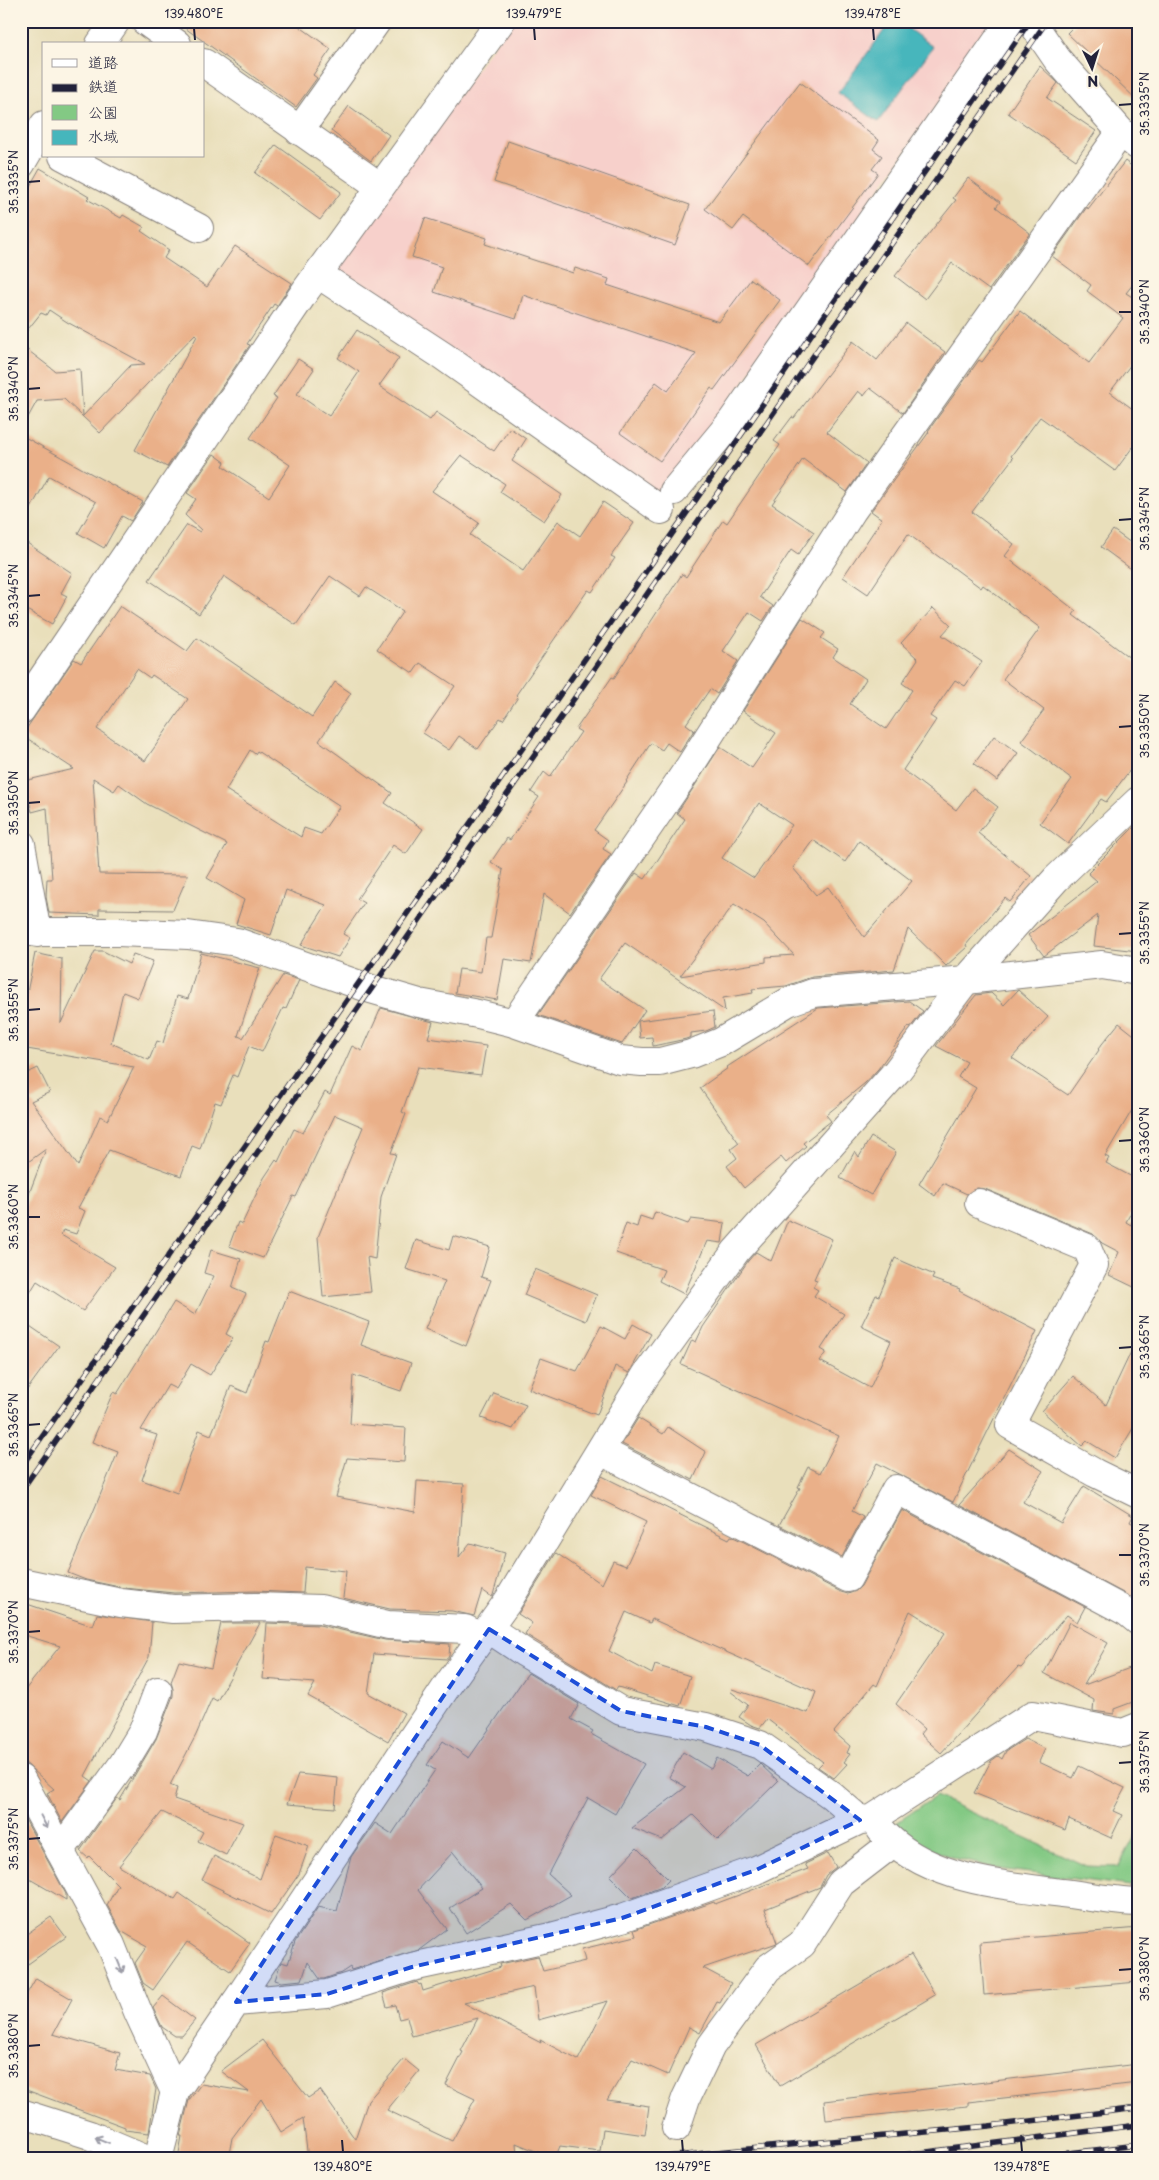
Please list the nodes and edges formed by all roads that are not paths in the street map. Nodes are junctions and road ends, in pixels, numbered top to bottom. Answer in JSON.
{"nodes":[{"id":1,"x":116,"y":21,"type":"edge"},
{"id":2,"x":145,"y":21,"type":"edge"},
{"id":3,"x":377,"y":21,"type":"edge"},
{"id":4,"x":501,"y":21,"type":"edge"},
{"id":5,"x":1011,"y":21,"type":"edge"},
{"id":6,"x":1031,"y":21,"type":"edge"},
{"id":7,"x":101,"y":42,"type":"edge"},
{"id":8,"x":174,"y":42,"type":"edge"},
{"id":9,"x":205,"y":64,"type":"edge"},
{"id":10,"x":299,"y":131,"type":"junction"},
{"id":11,"x":1129,"y":139,"type":"edge"},
{"id":12,"x":68,"y":158,"type":"edge"},
{"id":13,"x":379,"y":186,"type":"junction"},
{"id":14,"x":199,"y":228,"type":"dead end"},
{"id":15,"x":318,"y":274,"type":"junction"},
{"id":16,"x":21,"y":710,"type":"edge"},
{"id":17,"x":1138,"y":801,"type":"edge"},
{"id":18,"x":21,"y":844,"type":"edge"},
{"id":19,"x":29,"y":932,"type":"edge"},
{"id":20,"x":1138,"y":971,"type":"edge"},
{"id":21,"x":966,"y":980,"type":"junction"},
{"id":22,"x":514,"y":1023,"type":"junction"},
{"id":23,"x":980,"y":1204,"type":"dead end"},
{"id":24,"x":601,"y":1451,"type":"junction"},
{"id":25,"x":1138,"y":1494,"type":"edge"},
{"id":26,"x":21,"y":1582,"type":"edge"},
{"id":27,"x":1138,"y":1621,"type":"edge"},
{"id":28,"x":486,"y":1633,"type":"junction"},
{"id":29,"x":158,"y":1691,"type":"dead end"},
{"id":30,"x":1138,"y":1727,"type":"edge"},
{"id":31,"x":21,"y":1779,"type":"edge"},
{"id":32,"x":866,"y":1820,"type":"junction"},
{"id":33,"x":893,"y":1843,"type":"junction"},
{"id":34,"x":60,"y":1851,"type":"junction"},
{"id":35,"x":1138,"y":1902,"type":"edge"},
{"id":36,"x":236,"y":2002,"type":"junction"},
{"id":37,"x":174,"y":2092,"type":"junction"},
{"id":38,"x":21,"y":2113,"type":"edge"},
{"id":39,"x":676,"y":2128,"type":"dead end"},
{"id":40,"x":147,"y":2159,"type":"edge"},
{"id":41,"x":158,"y":2159,"type":"edge"}],
"edges":[{"from":1,"to":7,"type":"street"},
{"from":2,"to":8,"type":"street"},
{"from":3,"to":10,"type":"street"},
{"from":4,"to":13,"type":"street"},
{"from":5,"to":15,"type":"street"},
{"from":6,"to":11,"type":"street"},
{"from":9,"to":10,"type":"street"},
{"from":10,"to":13,"type":"street"},
{"from":11,"to":22,"type":"street"},
{"from":12,"to":14,"type":"street"},
{"from":13,"to":15,"type":"street"},
{"from":15,"to":16,"type":"street"},
{"from":17,"to":21,"type":"street"},
{"from":18,"to":19,"type":"street"},
{"from":19,"to":22,"type":"street"},
{"from":20,"to":21,"type":"street"},
{"from":21,"to":22,"type":"street"},
{"from":21,"to":24,"type":"street"},
{"from":23,"to":25,"type":"street"},
{"from":24,"to":27,"type":"street"},
{"from":24,"to":28,"type":"street"},
{"from":26,"to":28,"type":"street"},
{"from":28,"to":32,"type":"street"},
{"from":28,"to":36,"type":"street"},
{"from":29,"to":34,"type":"street"},
{"from":30,"to":32,"type":"street"},
{"from":31,"to":34,"type":"street","one_way":true},
{"from":32,"to":33,"type":"street"},
{"from":32,"to":36,"type":"street"},
{"from":33,"to":35,"type":"street"},
{"from":33,"to":39,"type":"street"},
{"from":34,"to":37,"type":"street","one_way":true},
{"from":36,"to":37,"type":"street"},
{"from":37,"to":41,"type":"street"},
{"from":40,"to":38,"type":"street","one_way":true}]}
